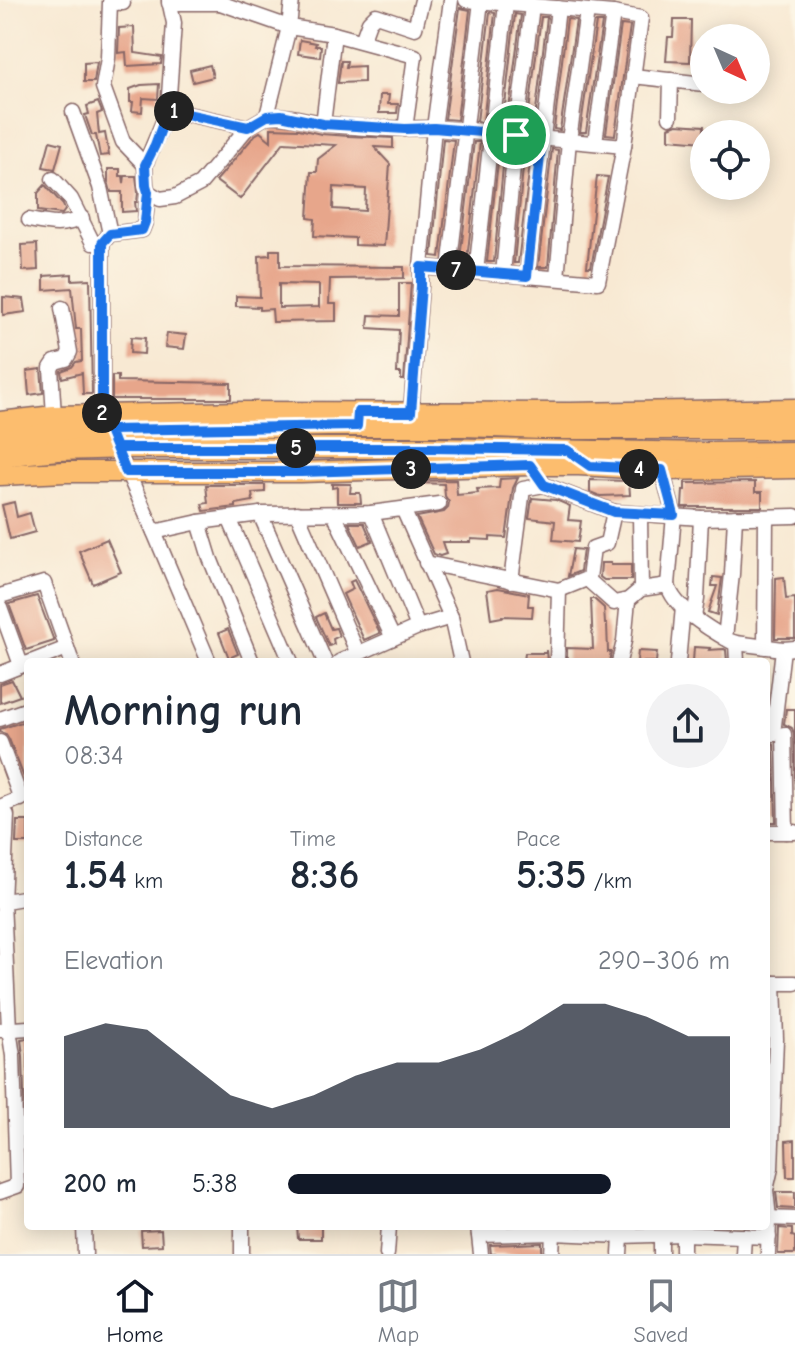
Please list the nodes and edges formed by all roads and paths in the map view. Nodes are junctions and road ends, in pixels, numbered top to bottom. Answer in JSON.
{"nodes":[{"id":1,"x":292,"y":0,"type":"edge"},
{"id":2,"x":422,"y":0,"type":"edge"},
{"id":3,"x":451,"y":0,"type":"edge"},
{"id":4,"x":220,"y":1,"type":"edge"},
{"id":5,"x":473,"y":1,"type":"edge"},
{"id":6,"x":169,"y":2,"type":"edge"},
{"id":7,"x":123,"y":3,"type":"dead end"},
{"id":8,"x":506,"y":4,"type":"junction"},
{"id":9,"x":532,"y":6,"type":"junction"},
{"id":10,"x":558,"y":8,"type":"junction"},
{"id":11,"x":587,"y":11,"type":"junction"},
{"id":12,"x":613,"y":13,"type":"junction"},
{"id":13,"x":289,"y":27,"type":"junction"},
{"id":14,"x":334,"y":34,"type":"junction"},
{"id":15,"x":362,"y":41,"type":"junction"},
{"id":16,"x":633,"y":76,"type":"junction"},
{"id":17,"x":671,"y":80,"type":"junction"},
{"id":18,"x":690,"y":82,"type":"edge"},
{"id":19,"x":168,"y":110,"type":"junction"},
{"id":20,"x":73,"y":112,"type":"dead end"},
{"id":21,"x":267,"y":116,"type":"junction"},
{"id":22,"x":670,"y":117,"type":"dead end"},
{"id":23,"x":323,"y":124,"type":"junction"},
{"id":24,"x":248,"y":127,"type":"junction"},
{"id":25,"x":434,"y":128,"type":"junction"},
{"id":26,"x":405,"y":129,"type":"junction"},
{"id":27,"x":464,"y":131,"type":"junction"},
{"id":28,"x":492,"y":133,"type":"junction"},
{"id":29,"x":516,"y":135,"type":"junction"},
{"id":30,"x":542,"y":138,"type":"junction"},
{"id":31,"x":569,"y":140,"type":"junction"},
{"id":32,"x":595,"y":142,"type":"junction"},
{"id":33,"x":624,"y":146,"type":"junction"},
{"id":34,"x":145,"y":165,"type":"junction"},
{"id":35,"x":53,"y":179,"type":"dead end"},
{"id":36,"x":148,"y":192,"type":"junction"},
{"id":37,"x":82,"y":218,"type":"junction"},
{"id":38,"x":29,"y":220,"type":"dead end"},
{"id":39,"x":106,"y":239,"type":"junction"},
{"id":40,"x":421,"y":267,"type":"junction"},
{"id":41,"x":449,"y":269,"type":"junction"},
{"id":42,"x":476,"y":272,"type":"junction"},
{"id":43,"x":503,"y":274,"type":"junction"},
{"id":44,"x":527,"y":276,"type":"junction"},
{"id":45,"x":557,"y":278,"type":"junction"},
{"id":46,"x":62,"y":308,"type":"dead end"},
{"id":47,"x":795,"y":409,"type":"edge"},
{"id":48,"x":411,"y":412,"type":"junction"},
{"id":49,"x":54,"y":416,"type":"junction"},
{"id":50,"x":358,"y":419,"type":"junction"},
{"id":51,"x":0,"y":422,"type":"edge"},
{"id":52,"x":795,"y":429,"type":"edge"},
{"id":53,"x":109,"y":431,"type":"junction"},
{"id":54,"x":0,"y":440,"type":"edge"},
{"id":55,"x":567,"y":450,"type":"junction"},
{"id":56,"x":795,"y":452,"type":"edge"},
{"id":57,"x":0,"y":456,"type":"edge"},
{"id":58,"x":530,"y":465,"type":"junction"},
{"id":59,"x":590,"y":466,"type":"junction"},
{"id":60,"x":795,"y":468,"type":"edge"},
{"id":61,"x":662,"y":470,"type":"junction"},
{"id":62,"x":126,"y":472,"type":"junction"},
{"id":63,"x":0,"y":475,"type":"edge"},
{"id":64,"x":544,"y":485,"type":"junction"},
{"id":65,"x":439,"y":504,"type":"dead end"},
{"id":66,"x":403,"y":509,"type":"junction"},
{"id":67,"x":614,"y":512,"type":"junction"},
{"id":68,"x":297,"y":513,"type":"junction"},
{"id":69,"x":371,"y":513,"type":"junction"},
{"id":70,"x":260,"y":514,"type":"junction"},
{"id":71,"x":334,"y":514,"type":"junction"},
{"id":72,"x":640,"y":514,"type":"junction"},
{"id":73,"x":674,"y":515,"type":"junction"},
{"id":74,"x":795,"y":516,"type":"edge"},
{"id":75,"x":735,"y":517,"type":"junction"},
{"id":76,"x":766,"y":517,"type":"junction"},
{"id":77,"x":229,"y":518,"type":"junction"},
{"id":78,"x":701,"y":518,"type":"junction"},
{"id":79,"x":199,"y":522,"type":"junction"},
{"id":80,"x":154,"y":532,"type":"junction"},
{"id":81,"x":426,"y":563,"type":"junction"},
{"id":82,"x":587,"y":579,"type":"junction"},
{"id":83,"x":511,"y":581,"type":"junction"},
{"id":84,"x":668,"y":585,"type":"junction"},
{"id":85,"x":641,"y":589,"type":"junction"},
{"id":86,"x":559,"y":590,"type":"junction"},
{"id":87,"x":0,"y":596,"type":"edge"},
{"id":88,"x":628,"y":600,"type":"junction"},
{"id":89,"x":0,"y":607,"type":"edge"},
{"id":90,"x":689,"y":612,"type":"junction"},
{"id":91,"x":451,"y":617,"type":"junction"},
{"id":92,"x":418,"y":627,"type":"junction"},
{"id":93,"x":393,"y":638,"type":"junction"},
{"id":94,"x":730,"y":640,"type":"junction"},
{"id":95,"x":765,"y":647,"type":"junction"},
{"id":96,"x":789,"y":649,"type":"edge"},
{"id":97,"x":358,"y":654,"type":"junction"},
{"id":98,"x":70,"y":655,"type":"edge"},
{"id":99,"x":25,"y":658,"type":"edge"},
{"id":100,"x":207,"y":658,"type":"edge"},
{"id":101,"x":250,"y":658,"type":"edge"},
{"id":102,"x":289,"y":658,"type":"edge"},
{"id":103,"x":323,"y":658,"type":"edge"},
{"id":104,"x":348,"y":658,"type":"edge"},
{"id":105,"x":460,"y":658,"type":"edge"},
{"id":106,"x":557,"y":658,"type":"edge"},
{"id":107,"x":620,"y":658,"type":"edge"},
{"id":108,"x":679,"y":658,"type":"edge"},
{"id":109,"x":736,"y":658,"type":"edge"},
{"id":110,"x":24,"y":664,"type":"edge"},
{"id":111,"x":0,"y":674,"type":"edge"},
{"id":112,"x":24,"y":710,"type":"edge"},
{"id":113,"x":0,"y":719,"type":"edge"},
{"id":114,"x":780,"y":734,"type":"edge"},
{"id":115,"x":1,"y":750,"type":"edge"},
{"id":116,"x":24,"y":797,"type":"edge"},
{"id":117,"x":3,"y":811,"type":"edge"},
{"id":118,"x":790,"y":832,"type":"edge"},
{"id":119,"x":24,"y":898,"type":"edge"},
{"id":120,"x":2,"y":902,"type":"edge"},
{"id":121,"x":770,"y":983,"type":"edge"},
{"id":122,"x":795,"y":983,"type":"edge"},
{"id":123,"x":24,"y":1028,"type":"edge"},
{"id":124,"x":4,"y":1029,"type":"edge"},
{"id":125,"x":21,"y":1056,"type":"edge"},
{"id":126,"x":14,"y":1090,"type":"edge"},
{"id":127,"x":770,"y":1112,"type":"edge"},
{"id":128,"x":21,"y":1123,"type":"edge"},
{"id":129,"x":22,"y":1156,"type":"edge"},
{"id":130,"x":22,"y":1186,"type":"edge"},
{"id":131,"x":0,"y":1192,"type":"edge"},
{"id":132,"x":770,"y":1218,"type":"edge"},
{"id":133,"x":795,"y":1219,"type":"edge"},
{"id":134,"x":84,"y":1230,"type":"edge"},
{"id":135,"x":242,"y":1230,"type":"edge"},
{"id":136,"x":389,"y":1230,"type":"edge"},
{"id":137,"x":479,"y":1230,"type":"edge"},
{"id":138,"x":769,"y":1230,"type":"edge"},
{"id":139,"x":621,"y":1231,"type":"edge"},
{"id":140,"x":661,"y":1231,"type":"edge"},
{"id":141,"x":553,"y":1233,"type":"junction"},
{"id":142,"x":683,"y":1234,"type":"junction"},
{"id":143,"x":744,"y":1236,"type":"junction"},
{"id":144,"x":769,"y":1237,"type":"junction"},
{"id":145,"x":85,"y":1254,"type":"edge"},
{"id":146,"x":242,"y":1254,"type":"edge"},
{"id":147,"x":387,"y":1254,"type":"edge"},
{"id":148,"x":481,"y":1254,"type":"edge"},
{"id":149,"x":552,"y":1254,"type":"edge"},
{"id":150,"x":620,"y":1254,"type":"edge"},
{"id":151,"x":661,"y":1254,"type":"edge"},
{"id":152,"x":683,"y":1254,"type":"edge"},
{"id":153,"x":743,"y":1254,"type":"edge"},
{"id":154,"x":768,"y":1254,"type":"edge"}],
"edges":[{"from":1,"to":13,"type":"street"},
{"from":2,"to":15,"type":"street"},
{"from":3,"to":25,"type":"street"},
{"from":4,"to":6,"type":"street"},
{"from":4,"to":13,"type":"street"},
{"from":5,"to":8,"type":"street"},
{"from":5,"to":27,"type":"street"},
{"from":6,"to":19,"type":"street"},
{"from":7,"to":34,"type":"street"},
{"from":8,"to":9,"type":"street"},
{"from":8,"to":28,"type":"street"},
{"from":9,"to":10,"type":"street"},
{"from":9,"to":29,"type":"street"},
{"from":10,"to":11,"type":"street"},
{"from":10,"to":30,"type":"street"},
{"from":11,"to":12,"type":"street"},
{"from":11,"to":31,"type":"street"},
{"from":12,"to":16,"type":"street"},
{"from":12,"to":32,"type":"street"},
{"from":13,"to":14,"type":"street"},
{"from":13,"to":21,"type":"street"},
{"from":14,"to":15,"type":"street"},
{"from":14,"to":23,"type":"street"},
{"from":15,"to":26,"type":"street"},
{"from":16,"to":17,"type":"street"},
{"from":16,"to":33,"type":"street"},
{"from":17,"to":18,"type":"street"},
{"from":17,"to":22,"type":"street"},
{"from":19,"to":24,"type":"street"},
{"from":19,"to":34,"type":"street"},
{"from":20,"to":39,"type":"street"},
{"from":21,"to":23,"type":"street"},
{"from":21,"to":24,"type":"street"},
{"from":23,"to":26,"type":"street"},
{"from":24,"to":36,"type":"street"},
{"from":25,"to":26,"type":"street"},
{"from":25,"to":27,"type":"street"},
{"from":25,"to":40,"type":"street"},
{"from":27,"to":28,"type":"street"},
{"from":27,"to":41,"type":"street"},
{"from":28,"to":29,"type":"street"},
{"from":28,"to":42,"type":"street"},
{"from":29,"to":30,"type":"street"},
{"from":29,"to":43,"type":"street"},
{"from":30,"to":31,"type":"street"},
{"from":30,"to":44,"type":"street"},
{"from":31,"to":32,"type":"street"},
{"from":31,"to":45,"type":"street"},
{"from":32,"to":33,"type":"street"},
{"from":33,"to":45,"type":"street"},
{"from":34,"to":36,"type":"street"},
{"from":35,"to":37,"type":"street"},
{"from":36,"to":39,"type":"street"},
{"from":37,"to":38,"type":"street"},
{"from":37,"to":39,"type":"street"},
{"from":39,"to":53,"type":"street"},
{"from":40,"to":41,"type":"street"},
{"from":40,"to":48,"type":"street"},
{"from":41,"to":42,"type":"street"},
{"from":42,"to":43,"type":"street"},
{"from":43,"to":44,"type":"street"},
{"from":44,"to":45,"type":"street"},
{"from":46,"to":49,"type":"street"},
{"from":47,"to":48,"type":"main road"},
{"from":48,"to":50,"type":"main road"},
{"from":49,"to":51,"type":"main road"},
{"from":49,"to":53,"type":"main road"},
{"from":50,"to":52,"type":"main road"},
{"from":50,"to":53,"type":"main road"},
{"from":53,"to":54,"type":"main road"},
{"from":53,"to":55,"type":"main road"},
{"from":53,"to":57,"type":"main road"},
{"from":53,"to":62,"type":"street"},
{"from":55,"to":56,"type":"main road"},
{"from":55,"to":59,"type":"main road"},
{"from":58,"to":59,"type":"main road"},
{"from":58,"to":62,"type":"main road"},
{"from":58,"to":64,"type":"street"},
{"from":59,"to":61,"type":"main road"},
{"from":60,"to":61,"type":"main road"},
{"from":61,"to":73,"type":"street"},
{"from":62,"to":63,"type":"main road"},
{"from":62,"to":80,"type":"street"},
{"from":64,"to":67,"type":"street"},
{"from":64,"to":83,"type":"street"},
{"from":65,"to":66,"type":"street"},
{"from":66,"to":69,"type":"street"},
{"from":66,"to":81,"type":"street"},
{"from":67,"to":72,"type":"street"},
{"from":67,"to":82,"type":"street"},
{"from":68,"to":70,"type":"street"},
{"from":68,"to":71,"type":"street"},
{"from":68,"to":97,"type":"street"},
{"from":69,"to":71,"type":"street"},
{"from":69,"to":92,"type":"street"},
{"from":70,"to":77,"type":"street"},
{"from":70,"to":103,"type":"street"},
{"from":71,"to":93,"type":"street"},
{"from":72,"to":73,"type":"street"},
{"from":72,"to":85,"type":"street"},
{"from":73,"to":78,"type":"street"},
{"from":73,"to":84,"type":"street"},
{"from":74,"to":76,"type":"street"},
{"from":75,"to":76,"type":"street"},
{"from":75,"to":78,"type":"street"},
{"from":75,"to":94,"type":"street"},
{"from":76,"to":95,"type":"street"},
{"from":77,"to":79,"type":"street"},
{"from":77,"to":102,"type":"street"},
{"from":78,"to":90,"type":"street"},
{"from":79,"to":80,"type":"street"},
{"from":79,"to":101,"type":"street"},
{"from":80,"to":100,"type":"street"},
{"from":81,"to":83,"type":"street"},
{"from":81,"to":91,"type":"street"},
{"from":82,"to":86,"type":"street"},
{"from":82,"to":88,"type":"street"},
{"from":83,"to":86,"type":"street"},
{"from":84,"to":85,"type":"street"},
{"from":84,"to":90,"type":"street"},
{"from":85,"to":88,"type":"street"},
{"from":86,"to":106,"type":"street"},
{"from":87,"to":98,"type":"street"},
{"from":88,"to":107,"type":"street"},
{"from":89,"to":99,"type":"street"},
{"from":90,"to":94,"type":"street"},
{"from":90,"to":108,"type":"street"},
{"from":91,"to":92,"type":"street"},
{"from":91,"to":105,"type":"street"},
{"from":92,"to":93,"type":"street"},
{"from":93,"to":97,"type":"street"},
{"from":94,"to":95,"type":"street"},
{"from":94,"to":109,"type":"street"},
{"from":95,"to":96,"type":"street"},
{"from":96,"to":114,"type":"street"},
{"from":97,"to":104,"type":"street"},
{"from":110,"to":111,"type":"street"},
{"from":112,"to":113,"type":"street"},
{"from":114,"to":118,"type":"street"},
{"from":115,"to":116,"type":"street"},
{"from":116,"to":117,"type":"street"},
{"from":117,"to":120,"type":"street"},
{"from":119,"to":120,"type":"street"},
{"from":120,"to":124,"type":"street"},
{"from":121,"to":122,"type":"street"},
{"from":121,"to":127,"type":"street"},
{"from":123,"to":124,"type":"street"},
{"from":124,"to":125,"type":"street"},
{"from":125,"to":126,"type":"street"},
{"from":126,"to":128,"type":"street"},
{"from":128,"to":129,"type":"street"},
{"from":129,"to":130,"type":"street"},
{"from":130,"to":131,"type":"street"},
{"from":132,"to":133,"type":"street"},
{"from":134,"to":145,"type":"street"},
{"from":135,"to":146,"type":"street"},
{"from":136,"to":147,"type":"street"},
{"from":137,"to":141,"type":"street"},
{"from":137,"to":148,"type":"street"},
{"from":138,"to":144,"type":"street"},
{"from":139,"to":140,"type":"street"},
{"from":139,"to":141,"type":"street"},
{"from":139,"to":150,"type":"street"},
{"from":140,"to":142,"type":"street"},
{"from":140,"to":151,"type":"street"},
{"from":141,"to":149,"type":"street"},
{"from":142,"to":143,"type":"street"},
{"from":142,"to":152,"type":"street"},
{"from":143,"to":144,"type":"street"},
{"from":143,"to":153,"type":"street"},
{"from":144,"to":154,"type":"street"}]}
